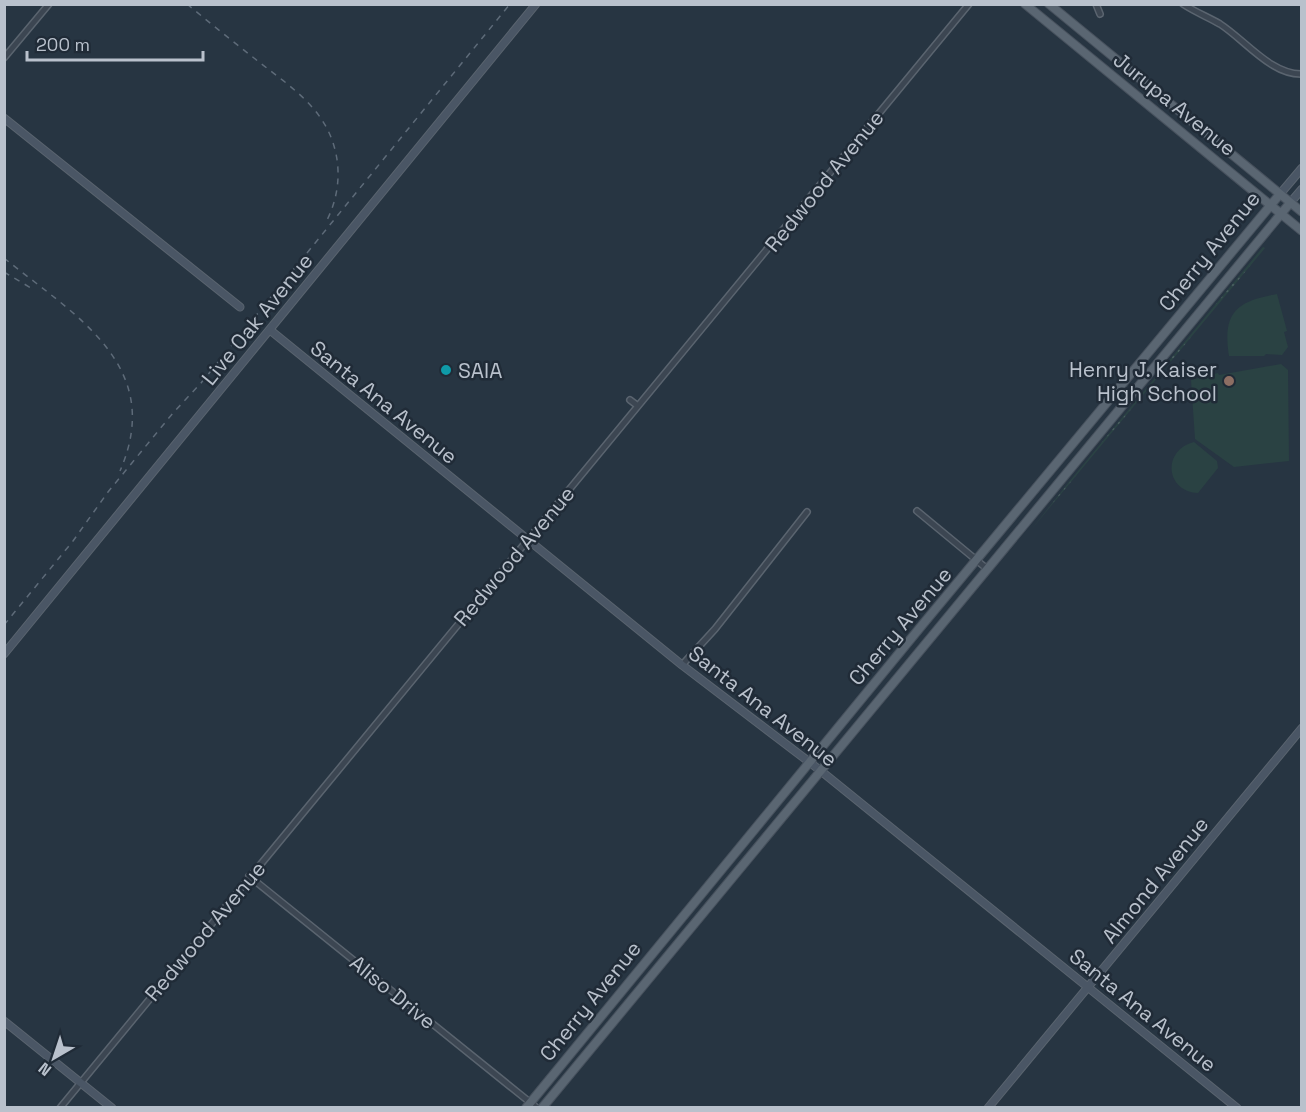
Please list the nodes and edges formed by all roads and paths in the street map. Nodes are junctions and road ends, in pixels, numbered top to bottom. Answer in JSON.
{"nodes":[{"id":1,"x":49,"y":4,"type":"edge"},
{"id":2,"x":536,"y":4,"type":"edge"},
{"id":3,"x":969,"y":4,"type":"edge"},
{"id":4,"x":1025,"y":4,"type":"edge"},
{"id":5,"x":1049,"y":4,"type":"edge"},
{"id":6,"x":1096,"y":4,"type":"edge"},
{"id":7,"x":1183,"y":4,"type":"edge"},
{"id":8,"x":1100,"y":14,"type":"dead end"},
{"id":9,"x":4,"y":58,"type":"edge"},
{"id":10,"x":1302,"y":74,"type":"edge"},
{"id":11,"x":4,"y":118,"type":"edge"},
{"id":12,"x":1302,"y":168,"type":"edge"},
{"id":13,"x":1302,"y":189,"type":"edge"},
{"id":14,"x":1280,"y":194,"type":"junction"},
{"id":15,"x":1290,"y":203,"type":"junction"},
{"id":16,"x":1270,"y":205,"type":"junction"},
{"id":17,"x":1302,"y":212,"type":"edge"},
{"id":18,"x":1281,"y":214,"type":"junction"},
{"id":19,"x":1302,"y":231,"type":"edge"},
{"id":20,"x":240,"y":307,"type":"dead end"},
{"id":21,"x":270,"y":330,"type":"junction"},
{"id":22,"x":630,"y":400,"type":"dead end"},
{"id":23,"x":638,"y":406,"type":"junction"},
{"id":24,"x":807,"y":512,"type":"dead end"},
{"id":25,"x":917,"y":512,"type":"dead end"},
{"id":26,"x":528,"y":540,"type":"junction"},
{"id":27,"x":977,"y":561,"type":"junction"},
{"id":28,"x":986,"y":568,"type":"junction"},
{"id":29,"x":4,"y":654,"type":"edge"},
{"id":30,"x":682,"y":664,"type":"junction"},
{"id":31,"x":1302,"y":728,"type":"edge"},
{"id":32,"x":811,"y":763,"type":"junction"},
{"id":33,"x":821,"y":771,"type":"junction"},
{"id":34,"x":249,"y":876,"type":"junction"},
{"id":35,"x":1088,"y":987,"type":"junction"},
{"id":36,"x":4,"y":1021,"type":"edge"},
{"id":37,"x":80,"y":1083,"type":"junction"},
{"id":38,"x":531,"y":1106,"type":"edge"},
{"id":39,"x":60,"y":1107,"type":"edge"},
{"id":40,"x":112,"y":1107,"type":"edge"},
{"id":41,"x":542,"y":1107,"type":"edge"},
{"id":42,"x":988,"y":1107,"type":"edge"},
{"id":43,"x":1237,"y":1107,"type":"edge"}],
"edges":[{"from":1,"to":9,"type":"street"},
{"from":2,"to":21,"type":"street","name":"Live Oak Avenue"},
{"from":3,"to":23,"type":"street","name":"Redwood Avenue"},
{"from":4,"to":16,"type":"main road","name":"Jurupa Avenue"},
{"from":5,"to":14,"type":"main road","name":"Jurupa Avenue"},
{"from":6,"to":8,"type":"street"},
{"from":7,"to":10,"type":"street"},
{"from":11,"to":20,"type":"street"},
{"from":12,"to":14,"type":"street","name":"Cherry Avenue"},
{"from":13,"to":15,"type":"street","name":"Cherry Avenue"},
{"from":14,"to":15,"type":"main road","name":"Jurupa Avenue"},
{"from":14,"to":16,"type":"main road","name":"Cherry Avenue"},
{"from":15,"to":17,"type":"main road","name":"Jurupa Avenue"},
{"from":15,"to":18,"type":"main road","name":"Cherry Avenue"},
{"from":16,"to":18,"type":"main road","name":"Jurupa Avenue"},
{"from":16,"to":27,"type":"main road","name":"Cherry Avenue"},
{"from":18,"to":19,"type":"main road","name":"Jurupa Avenue"},
{"from":18,"to":28,"type":"main road","name":"Cherry Avenue"},
{"from":21,"to":26,"type":"street","name":"Santa Ana Avenue"},
{"from":21,"to":29,"type":"street","name":"Live Oak Avenue"},
{"from":22,"to":23,"type":"street"},
{"from":23,"to":26,"type":"street","name":"Redwood Avenue"},
{"from":24,"to":30,"type":"street"},
{"from":25,"to":27,"type":"street"},
{"from":26,"to":30,"type":"street","name":"Santa Ana Avenue"},
{"from":26,"to":34,"type":"street","name":"Redwood Avenue"},
{"from":27,"to":28,"type":"street"},
{"from":27,"to":32,"type":"main road","name":"Cherry Avenue"},
{"from":28,"to":33,"type":"main road","name":"Cherry Avenue"},
{"from":30,"to":32,"type":"street","name":"Santa Ana Avenue"},
{"from":31,"to":35,"type":"street","name":"Almond Avenue"},
{"from":32,"to":33,"type":"street","name":"Santa Ana Avenue"},
{"from":32,"to":38,"type":"main road","name":"Cherry Avenue"},
{"from":33,"to":35,"type":"street","name":"Santa Ana Avenue"},
{"from":33,"to":41,"type":"main road","name":"Cherry Avenue"},
{"from":34,"to":37,"type":"street","name":"Redwood Avenue"},
{"from":34,"to":38,"type":"street","name":"Aliso Drive"},
{"from":35,"to":42,"type":"street","name":"Almond Avenue"},
{"from":35,"to":43,"type":"street","name":"Santa Ana Avenue"},
{"from":36,"to":37,"type":"street"},
{"from":37,"to":39,"type":"street","name":"Redwood Avenue"},
{"from":37,"to":40,"type":"street"}]}
